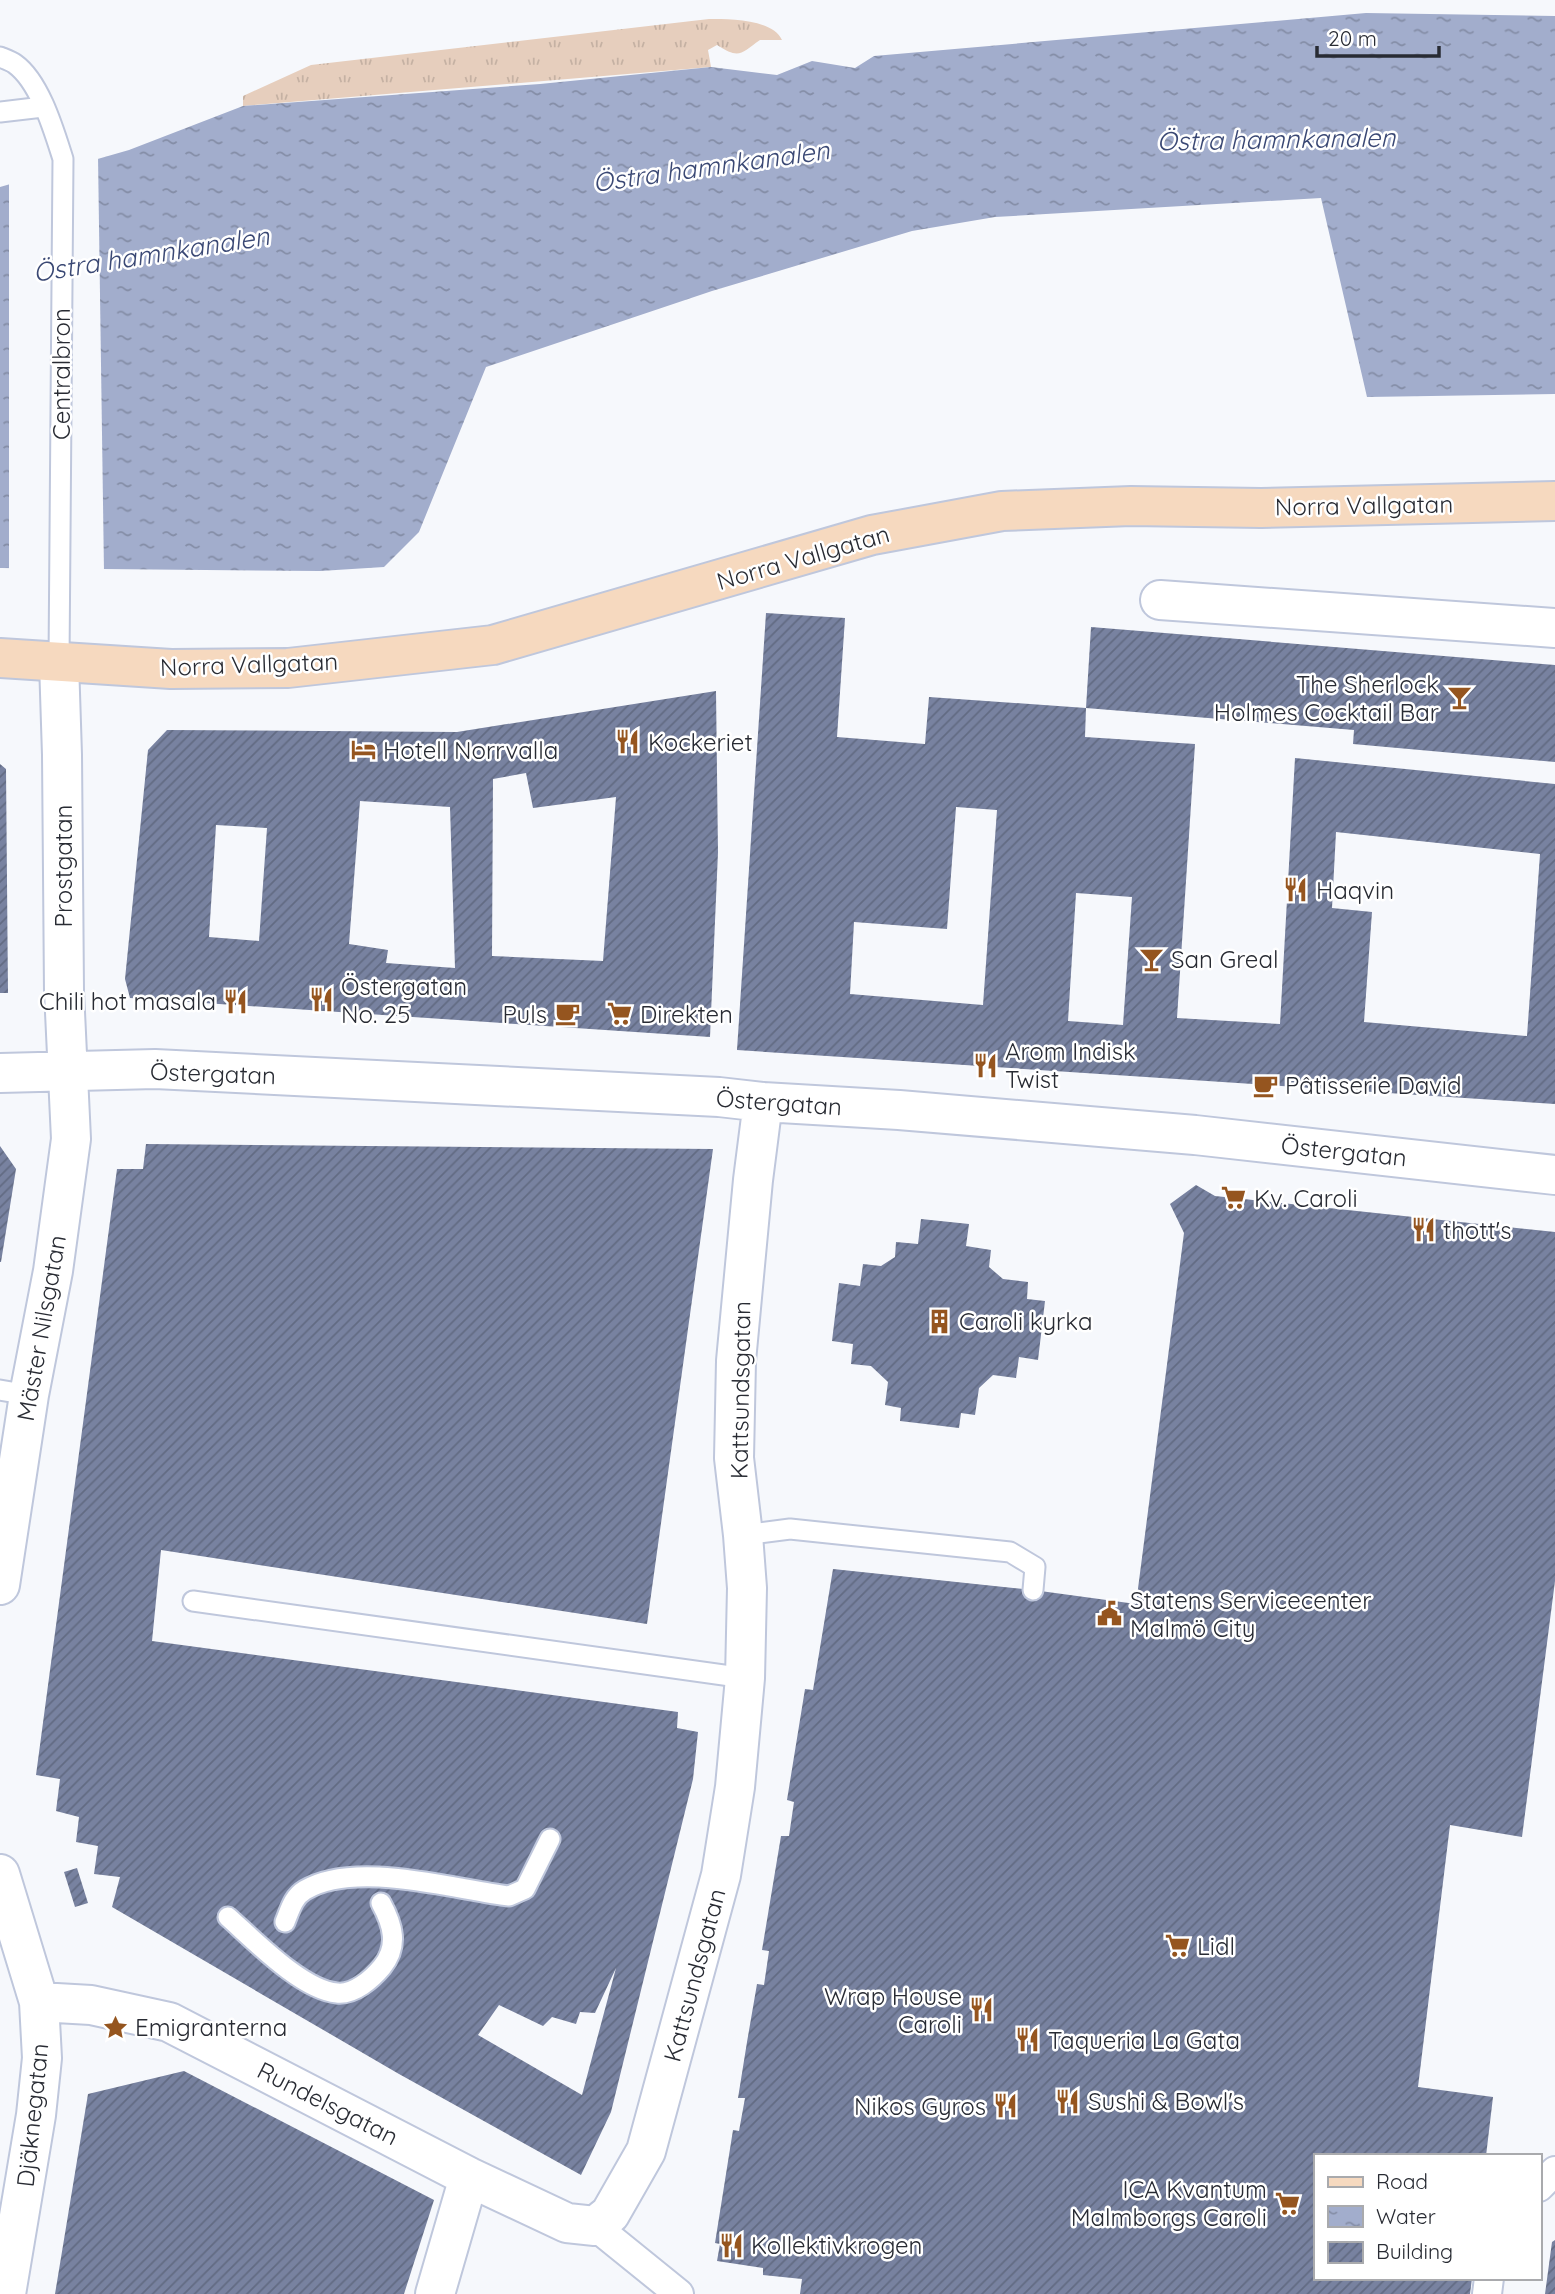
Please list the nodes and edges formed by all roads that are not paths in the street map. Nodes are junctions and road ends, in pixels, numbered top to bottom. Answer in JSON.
{"nodes":[{"id":1,"x":0,"y":57,"type":"edge"},
{"id":2,"x":43,"y":107,"type":"junction"},
{"id":3,"x":0,"y":112,"type":"edge"},
{"id":4,"x":1555,"y":501,"type":"edge"},
{"id":5,"x":1160,"y":600,"type":"dead end"},
{"id":6,"x":1555,"y":628,"type":"edge"},
{"id":7,"x":0,"y":658,"type":"edge"},
{"id":8,"x":59,"y":662,"type":"junction"},
{"id":9,"x":0,"y":674,"type":"edge"},
{"id":10,"x":68,"y":1070,"type":"junction"},
{"id":11,"x":0,"y":1073,"type":"edge"},
{"id":12,"x":763,"y":1102,"type":"junction"},
{"id":13,"x":1555,"y":1175,"type":"edge"},
{"id":14,"x":14,"y":1392,"type":"edge"},
{"id":15,"x":744,"y":1535,"type":"junction"},
{"id":16,"x":0,"y":1585,"type":"edge"},
{"id":17,"x":1033,"y":1590,"type":"dead end"},
{"id":18,"x":193,"y":1601,"type":"dead end"},
{"id":19,"x":745,"y":1678,"type":"junction"},
{"id":20,"x":550,"y":1839,"type":"dead end"},
{"id":21,"x":4,"y":1886,"type":"edge"},
{"id":22,"x":381,"y":1903,"type":"dead end"},
{"id":23,"x":228,"y":1917,"type":"dead end"},
{"id":24,"x":285,"y":1922,"type":"dead end"},
{"id":25,"x":39,"y":2002,"type":"junction"},
{"id":26,"x":1555,"y":2171,"type":"edge"},
{"id":27,"x":469,"y":2177,"type":"junction"},
{"id":28,"x":1541,"y":2185,"type":"edge"},
{"id":29,"x":581,"y":2225,"type":"junction"},
{"id":30,"x":6,"y":2294,"type":"edge"},
{"id":31,"x":435,"y":2294,"type":"edge"},
{"id":32,"x":678,"y":2294,"type":"edge"}],
"edges":[{"from":1,"to":2,"type":"lane","name":"Centralbron"},
{"from":2,"to":3,"type":"lane"},
{"from":2,"to":8,"type":"lane","name":"Centralbron"},
{"from":4,"to":8,"type":"main road","name":"Norra Vallgatan"},
{"from":5,"to":6,"type":"street"},
{"from":7,"to":8,"type":"main road","name":"Norra Vallgatan"},
{"from":8,"to":9,"type":"main road","name":"Norra Vallgatan"},
{"from":8,"to":10,"type":"street","name":"Prostgatan"},
{"from":10,"to":11,"type":"street","name":"Östergatan"},
{"from":10,"to":12,"type":"street","name":"Östergatan"},
{"from":10,"to":14,"type":"street","name":"Mäster Nilsgatan"},
{"from":12,"to":13,"type":"street","name":"Östergatan"},
{"from":12,"to":15,"type":"street","name":"Kattsundsgatan"},
{"from":14,"to":16,"type":"street","name":"Mäster Nilsgatan"},
{"from":15,"to":17,"type":"lane"},
{"from":15,"to":19,"type":"street","name":"Kattsundsgatan"},
{"from":18,"to":19,"type":"lane"},
{"from":19,"to":29,"type":"street","name":"Kattsundsgatan"},
{"from":20,"to":24,"type":"lane"},
{"from":21,"to":25,"type":"street","name":"Djäknegatan"},
{"from":22,"to":23,"type":"lane"},
{"from":25,"to":27,"type":"street","name":"Rundelsgatan"},
{"from":25,"to":30,"type":"street","name":"Djäknegatan"},
{"from":26,"to":28,"type":"street"},
{"from":27,"to":29,"type":"street","name":"Rundelsgatan"},
{"from":27,"to":31,"type":"street"},
{"from":29,"to":32,"type":"street","name":"Rundelsgatan"}]}
